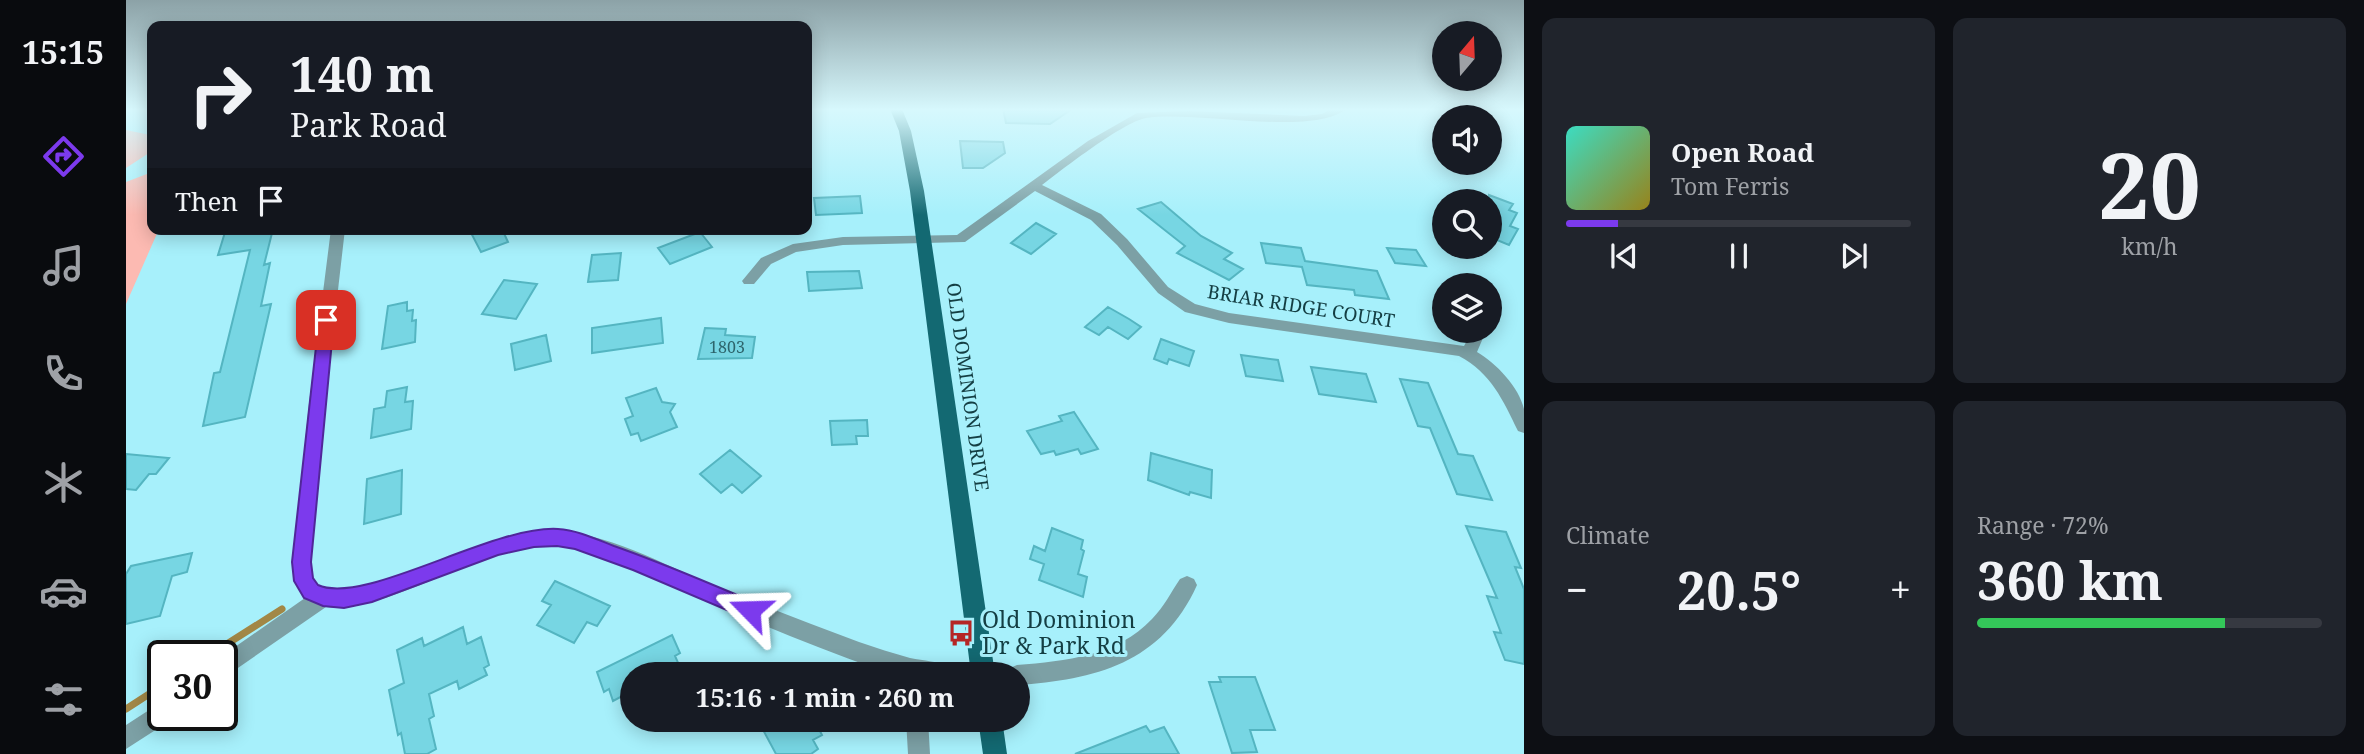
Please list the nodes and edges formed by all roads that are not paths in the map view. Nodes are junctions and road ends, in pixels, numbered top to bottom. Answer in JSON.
{"nodes":[{"id":1,"x":908,"y":144,"type":"edge"},
{"id":2,"x":1089,"y":144,"type":"edge"},
{"id":3,"x":1035,"y":186,"type":"junction"},
{"id":4,"x":337,"y":235,"type":"edge"},
{"id":5,"x":922,"y":240,"type":"junction"},
{"id":6,"x":749,"y":281,"type":"dead end"},
{"id":7,"x":1473,"y":343,"type":"edge"},
{"id":8,"x":1468,"y":354,"type":"junction"},
{"id":9,"x":1524,"y":426,"type":"edge"},
{"id":10,"x":1187,"y":585,"type":"dead end"},
{"id":11,"x":323,"y":597,"type":"junction"},
{"id":12,"x":238,"y":658,"type":"edge"},
{"id":13,"x":890,"y":662,"type":"edge"},
{"id":14,"x":981,"y":662,"type":"edge"},
{"id":15,"x":1030,"y":674,"type":"edge"},
{"id":16,"x":147,"y":723,"type":"edge"},
{"id":17,"x":918,"y":732,"type":"edge"},
{"id":18,"x":992,"y":732,"type":"edge"},
{"id":19,"x":126,"y":738,"type":"edge"},
{"id":20,"x":919,"y":754,"type":"edge"},
{"id":21,"x":995,"y":754,"type":"edge"}],
"edges":[{"from":1,"to":5,"type":"main road","name":"OLD DOMINION DRIVE"},
{"from":2,"to":3,"type":"street"},
{"from":3,"to":5,"type":"street"},
{"from":3,"to":8,"type":"street","name":"BRIAR RIDGE COURT"},
{"from":4,"to":11,"type":"street"},
{"from":5,"to":6,"type":"street"},
{"from":5,"to":14,"type":"main road","name":"OLD DOMINION DRIVE"},
{"from":7,"to":8,"type":"street"},
{"from":8,"to":9,"type":"street","name":"BRIAR RIDGE COURT"},
{"from":10,"to":15,"type":"street"},
{"from":11,"to":12,"type":"street"},
{"from":11,"to":13,"type":"street"},
{"from":16,"to":19,"type":"street"},
{"from":17,"to":20,"type":"street"},
{"from":18,"to":21,"type":"main road"}]}
